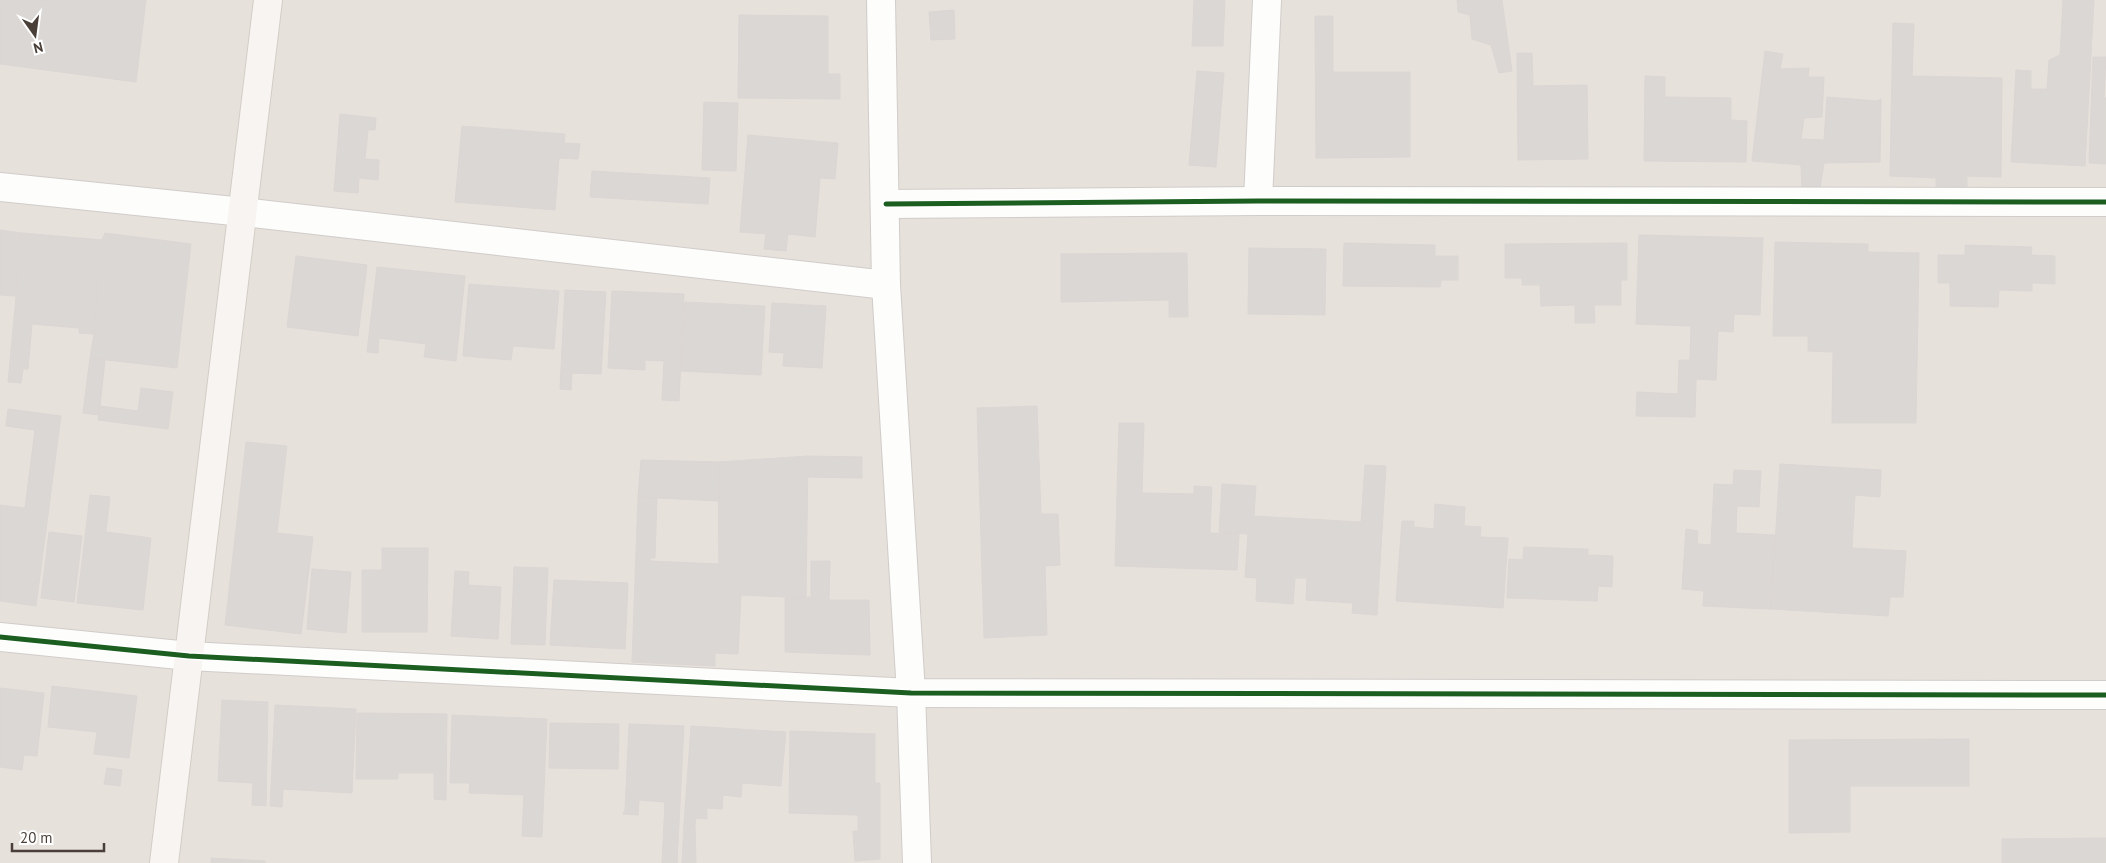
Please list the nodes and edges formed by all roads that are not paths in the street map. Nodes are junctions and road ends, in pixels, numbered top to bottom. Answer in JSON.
{"nodes":[{"id":1,"x":268,"y":0,"type":"edge"},
{"id":2,"x":881,"y":0,"type":"edge"},
{"id":3,"x":1267,"y":0,"type":"edge"},
{"id":4,"x":0,"y":187,"type":"edge"},
{"id":5,"x":1258,"y":201,"type":"junction"},
{"id":6,"x":2106,"y":202,"type":"edge"},
{"id":7,"x":886,"y":204,"type":"junction"},
{"id":8,"x":243,"y":212,"type":"junction"},
{"id":9,"x":886,"y":285,"type":"junction"},
{"id":10,"x":0,"y":637,"type":"edge"},
{"id":11,"x":189,"y":656,"type":"junction"},
{"id":12,"x":911,"y":693,"type":"junction"},
{"id":13,"x":2106,"y":695,"type":"edge"},
{"id":14,"x":164,"y":863,"type":"edge"},
{"id":15,"x":918,"y":863,"type":"edge"}],
"edges":[{"from":1,"to":8,"type":"main road"},
{"from":2,"to":7,"type":"street"},
{"from":3,"to":5,"type":"street"},
{"from":4,"to":8,"type":"street"},
{"from":5,"to":6,"type":"street"},
{"from":5,"to":7,"type":"street"},
{"from":7,"to":9,"type":"street"},
{"from":8,"to":9,"type":"street"},
{"from":8,"to":11,"type":"main road"},
{"from":9,"to":12,"type":"street"},
{"from":10,"to":11,"type":"street"},
{"from":11,"to":12,"type":"street"},
{"from":11,"to":14,"type":"main road"},
{"from":12,"to":13,"type":"street"},
{"from":12,"to":15,"type":"street"}]}
